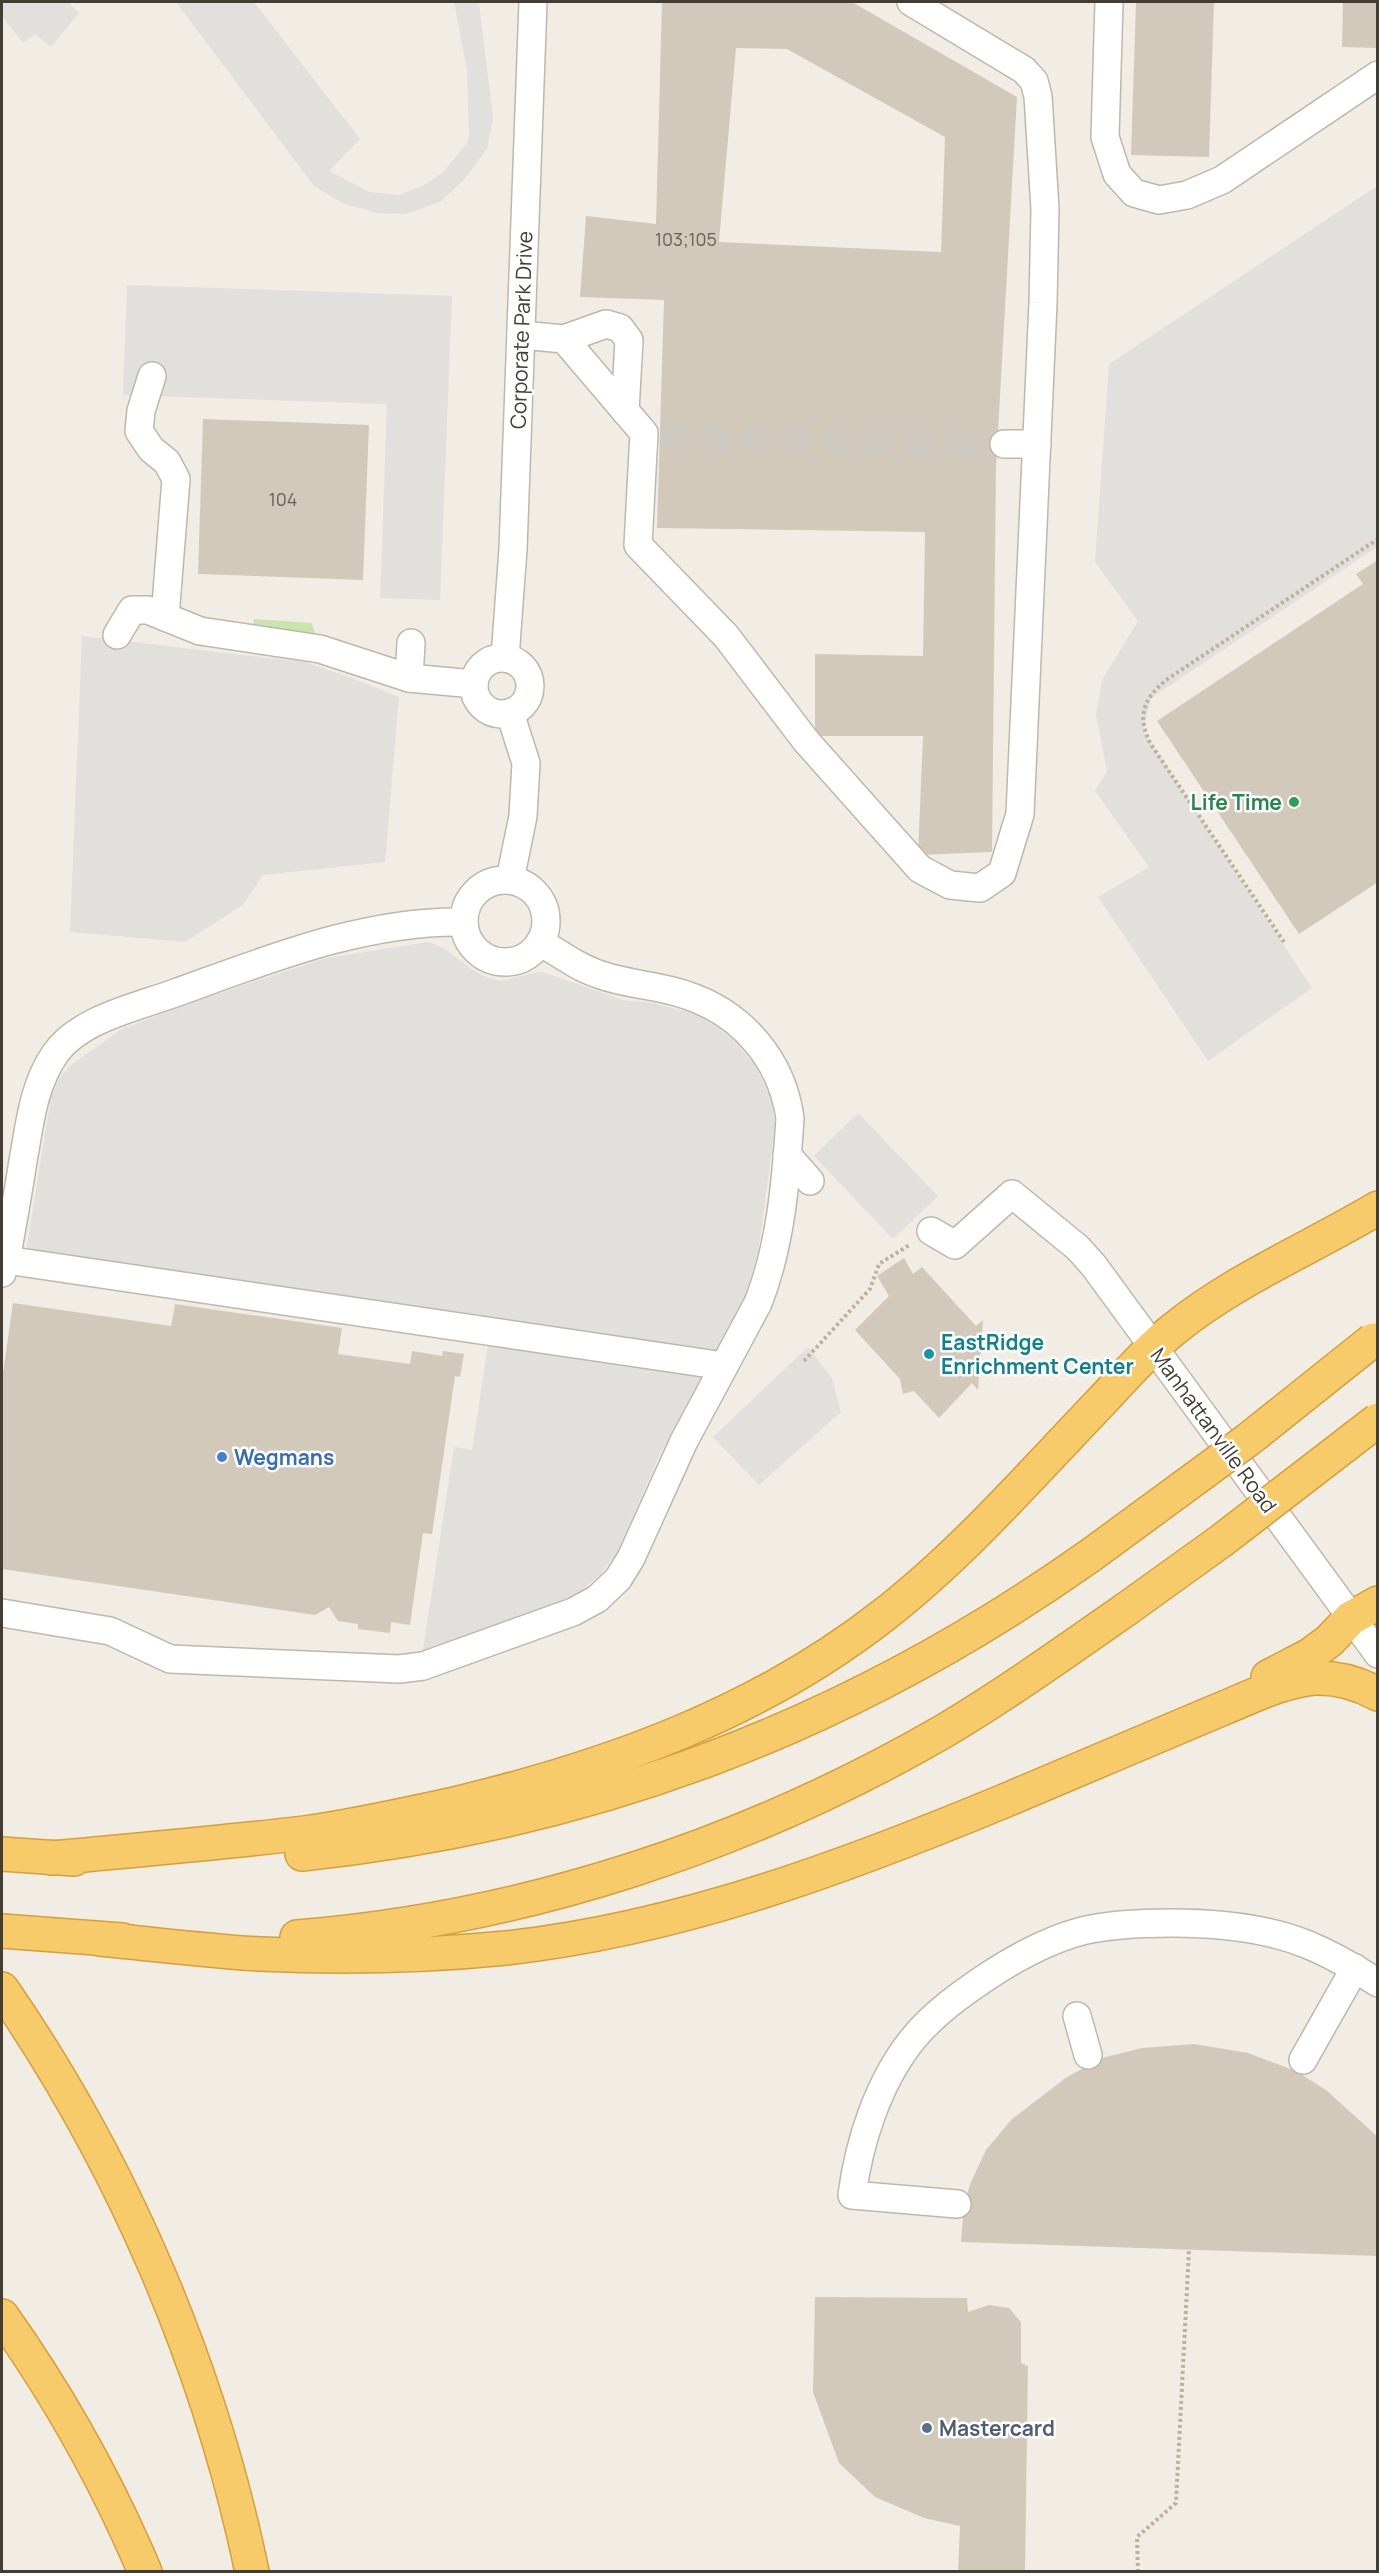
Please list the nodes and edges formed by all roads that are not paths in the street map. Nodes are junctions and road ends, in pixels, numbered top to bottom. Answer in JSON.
{"nodes":[{"id":1,"x":532,"y":2,"type":"edge"},
{"id":2,"x":911,"y":2,"type":"edge"},
{"id":3,"x":1109,"y":2,"type":"edge"},
{"id":4,"x":1377,"y":75,"type":"edge"},
{"id":5,"x":521,"y":335,"type":"junction"},
{"id":6,"x":564,"y":339,"type":"junction"},
{"id":7,"x":152,"y":376,"type":"dead end"},
{"id":8,"x":625,"y":411,"type":"junction"},
{"id":9,"x":1004,"y":444,"type":"tunnel mouth"},
{"id":10,"x":1037,"y":444,"type":"junction"},
{"id":11,"x":165,"y":617,"type":"junction"},
{"id":12,"x":117,"y":635,"type":"dead end"},
{"id":13,"x":411,"y":643,"type":"dead end"},
{"id":14,"x":505,"y":658,"type":"junction"},
{"id":15,"x":409,"y":678,"type":"junction"},
{"id":16,"x":474,"y":684,"type":"junction"},
{"id":17,"x":510,"y":714,"type":"junction"},
{"id":18,"x":510,"y":880,"type":"junction"},
{"id":19,"x":464,"y":922,"type":"junction"},
{"id":20,"x":540,"y":942,"type":"junction"},
{"id":21,"x":787,"y":1155,"type":"junction"},
{"id":22,"x":810,"y":1181,"type":"dead end"},
{"id":23,"x":1377,"y":1208,"type":"edge"},
{"id":24,"x":931,"y":1231,"type":"road end"},
{"id":25,"x":4,"y":1266,"type":"edge"},
{"id":26,"x":1375,"y":1339,"type":"edge"},
{"id":27,"x":1154,"y":1348,"type":"junction"},
{"id":28,"x":724,"y":1366,"type":"junction"},
{"id":29,"x":1377,"y":1420,"type":"edge"},
{"id":30,"x":1364,"y":1610,"type":"edge"},
{"id":31,"x":2,"y":1613,"type":"edge"},
{"id":32,"x":1377,"y":1654,"type":"edge"},
{"id":33,"x":1377,"y":1694,"type":"edge"},
{"id":34,"x":1116,"y":1752,"type":"junction"},
{"id":35,"x":2,"y":1854,"type":"edge"},
{"id":36,"x":52,"y":1858,"type":"junction"},
{"id":37,"x":2,"y":1931,"type":"edge"},
{"id":38,"x":100,"y":1939,"type":"junction"},
{"id":39,"x":1355,"y":1968,"type":"junction"},
{"id":40,"x":1377,"y":1983,"type":"edge"},
{"id":41,"x":2,"y":1989,"type":"edge"},
{"id":42,"x":1077,"y":2016,"type":"dead end"},
{"id":43,"x":1088,"y":2055,"type":"dead end"},
{"id":44,"x":1303,"y":2060,"type":"dead end"},
{"id":45,"x":957,"y":2204,"type":"dead end"},
{"id":46,"x":2,"y":2316,"type":"edge"},
{"id":47,"x":209,"y":2410,"type":"junction"},
{"id":48,"x":106,"y":2490,"type":"junction"},
{"id":49,"x":127,"y":2571,"type":"edge"},
{"id":50,"x":145,"y":2571,"type":"edge"},
{"id":51,"x":252,"y":2571,"type":"edge"},
{"id":52,"x":271,"y":2571,"type":"edge"}],
"edges":[{"from":1,"to":5,"type":"street","name":"Corporate Park Drive"},
{"from":2,"to":10,"type":"street"},
{"from":3,"to":4,"type":"street"},
{"from":5,"to":6,"type":"street"},
{"from":5,"to":14,"type":"street","name":"Corporate Park Drive"},
{"from":6,"to":8,"type":"street"},
{"from":6,"to":8,"type":"street"},
{"from":7,"to":11,"type":"street"},
{"from":8,"to":10,"type":"street"},
{"from":9,"to":10,"type":"street"},
{"from":11,"to":12,"type":"street"},
{"from":11,"to":15,"type":"street"},
{"from":13,"to":15,"type":"street"},
{"from":14,"to":16,"type":"street"},
{"from":14,"to":17,"type":"street"},
{"from":15,"to":16,"type":"street"},
{"from":16,"to":17,"type":"street"},
{"from":17,"to":18,"type":"street"},
{"from":18,"to":19,"type":"street"},
{"from":18,"to":20,"type":"street"},
{"from":19,"to":20,"type":"street"},
{"from":19,"to":25,"type":"street"},
{"from":20,"to":21,"type":"street"},
{"from":21,"to":22,"type":"street"},
{"from":21,"to":28,"type":"street"},
{"from":23,"to":27,"type":"highway"},
{"from":24,"to":27,"type":"street","name":"Manhattanville Road"},
{"from":25,"to":28,"type":"street"},
{"from":26,"to":36,"type":"highway","bridge":true},
{"from":27,"to":30,"type":"street","name":"Manhattanville Road"},
{"from":27,"to":36,"type":"highway"},
{"from":28,"to":31,"type":"street"},
{"from":29,"to":38,"type":"highway","bridge":true},
{"from":30,"to":32,"type":"street","name":"Manhattanville Road"},
{"from":30,"to":34,"type":"highway"},
{"from":33,"to":34,"type":"highway"},
{"from":34,"to":38,"type":"highway"},
{"from":35,"to":36,"type":"highway"},
{"from":37,"to":38,"type":"highway"},
{"from":39,"to":40,"type":"street"},
{"from":39,"to":44,"type":"street"},
{"from":39,"to":45,"type":"street"},
{"from":41,"to":47,"type":"highway"},
{"from":42,"to":43,"type":"street"},
{"from":46,"to":48,"type":"highway"},
{"from":47,"to":51,"type":"highway"},
{"from":47,"to":52,"type":"highway"},
{"from":48,"to":49,"type":"highway"},
{"from":48,"to":50,"type":"highway"}]}
